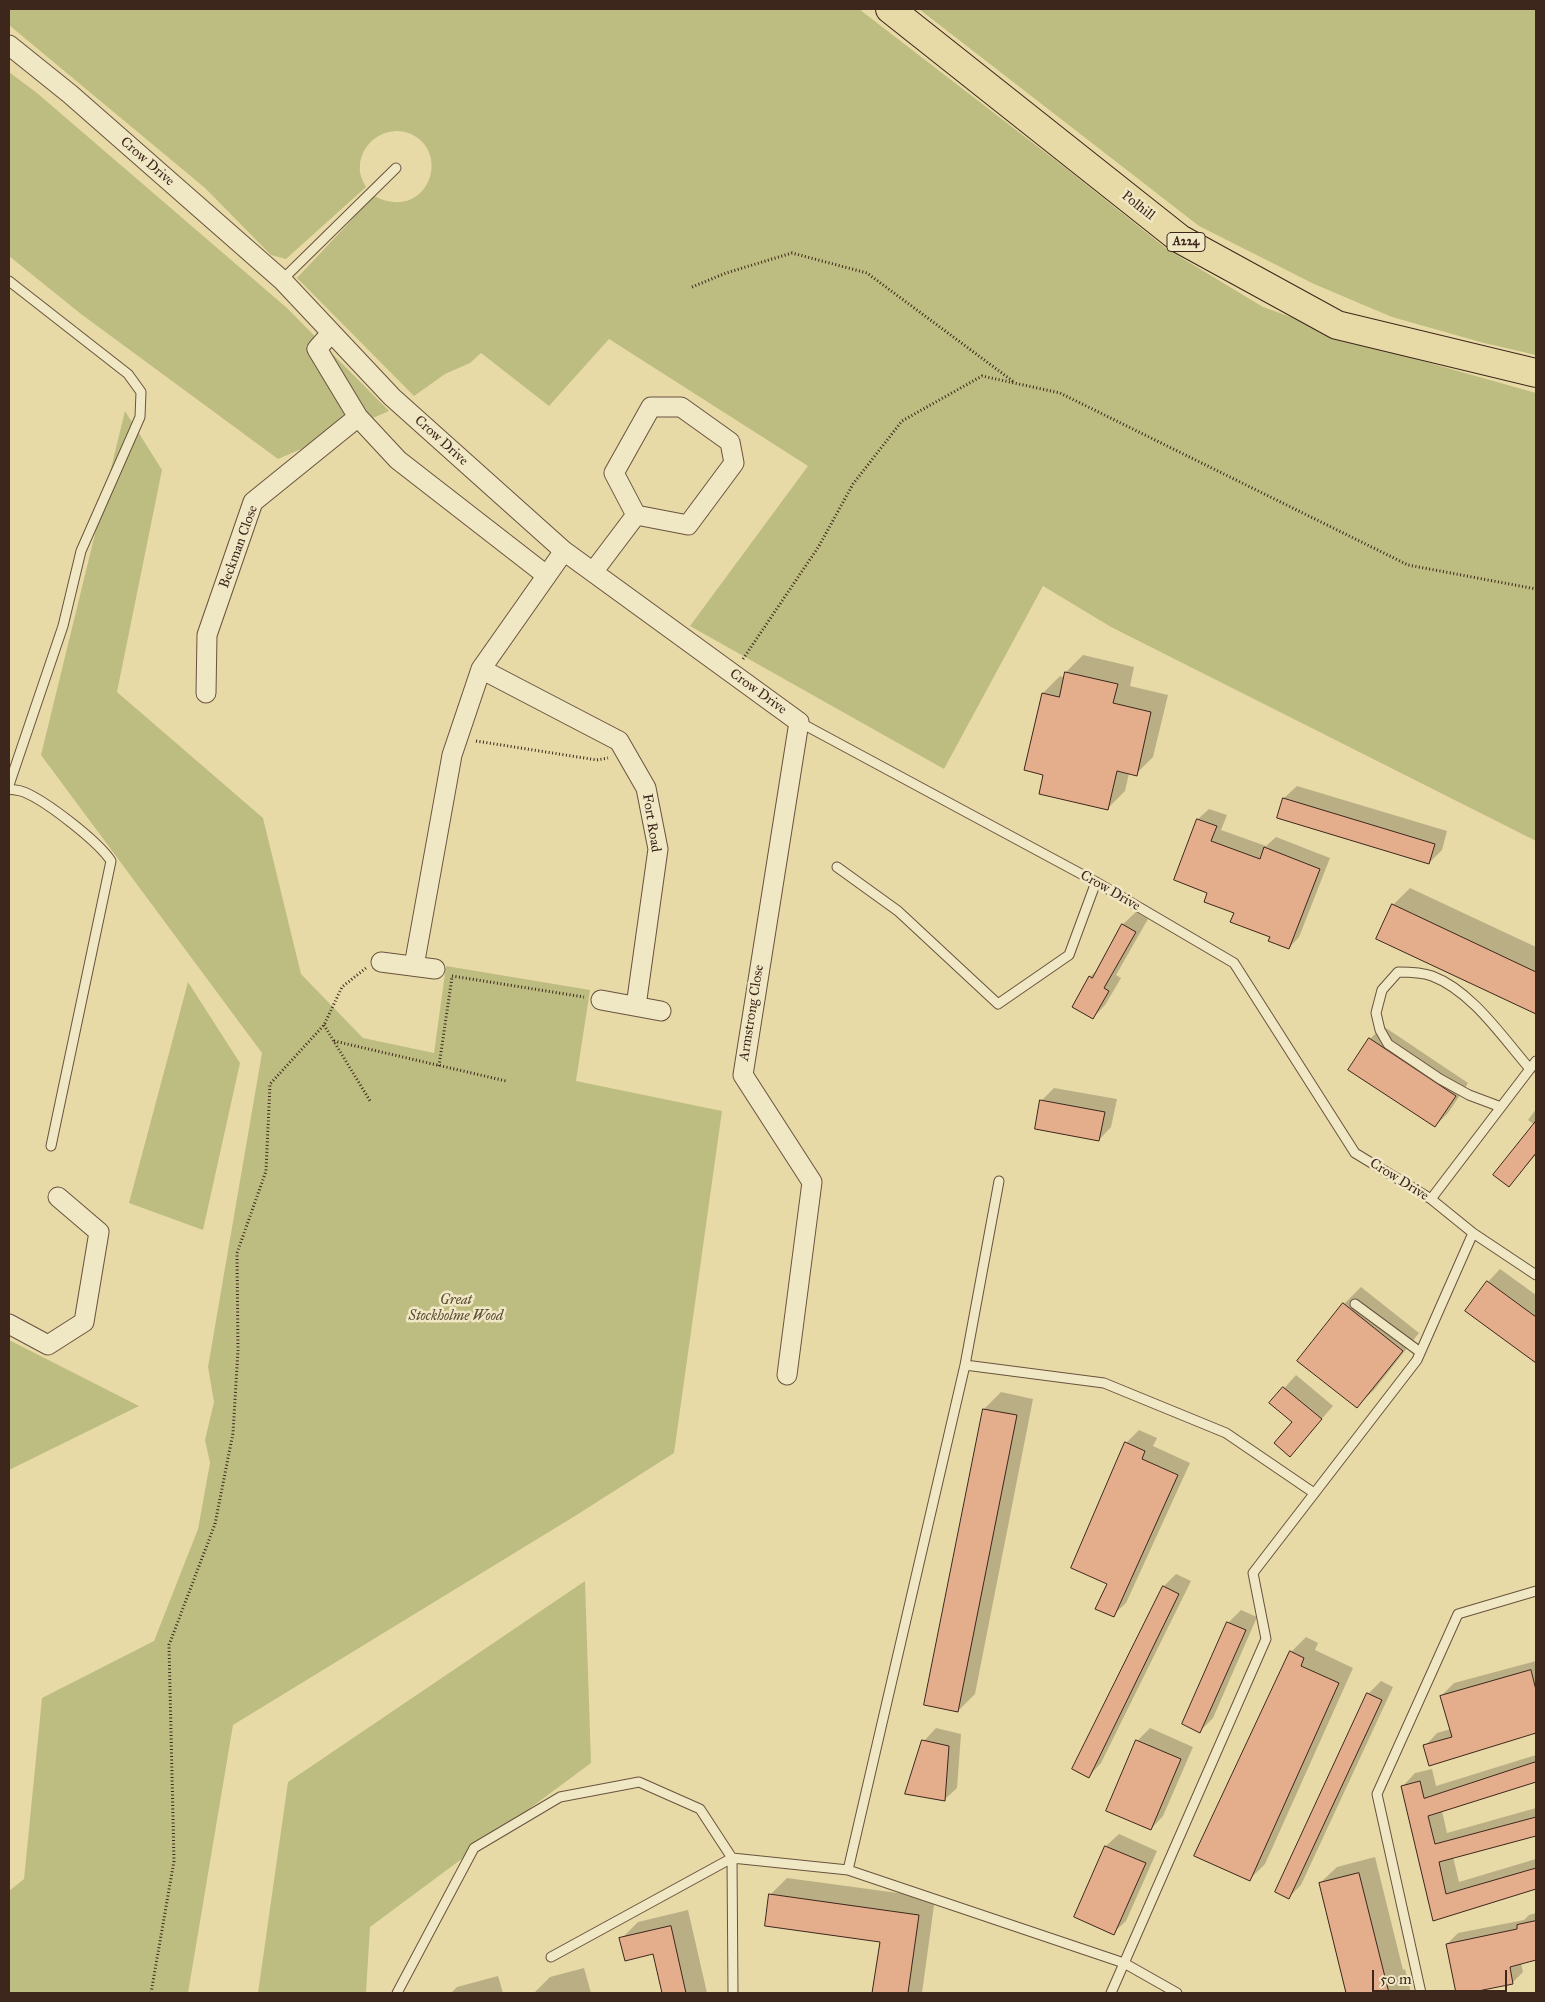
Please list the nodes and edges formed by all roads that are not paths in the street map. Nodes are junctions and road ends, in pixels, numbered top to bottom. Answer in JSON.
{"nodes":[{"id":1,"x":890,"y":9,"type":"edge"},
{"id":2,"x":9,"y":45,"type":"edge"},
{"id":3,"x":396,"y":168,"type":"dead end"},
{"id":4,"x":9,"y":280,"type":"edge"},
{"id":5,"x":282,"y":280,"type":"junction"},
{"id":6,"x":331,"y":333,"type":"junction"},
{"id":7,"x":1536,"y":373,"type":"edge"},
{"id":8,"x":358,"y":417,"type":"junction"},
{"id":9,"x":636,"y":515,"type":"junction"},
{"id":10,"x":564,"y":551,"type":"junction"},
{"id":11,"x":593,"y":572,"type":"junction"},
{"id":12,"x":546,"y":575,"type":"junction"},
{"id":13,"x":481,"y":669,"type":"junction"},
{"id":14,"x":206,"y":693,"type":"dead end"},
{"id":15,"x":799,"y":722,"type":"junction"},
{"id":16,"x":9,"y":784,"type":"edge"},
{"id":17,"x":9,"y":789,"type":"edge"},
{"id":18,"x":837,"y":867,"type":"dead end"},
{"id":19,"x":1096,"y":882,"type":"junction"},
{"id":20,"x":381,"y":962,"type":"road end"},
{"id":21,"x":414,"y":966,"type":"junction"},
{"id":22,"x":444,"y":973,"type":"road end"},
{"id":23,"x":601,"y":1000,"type":"road end"},
{"id":24,"x":636,"y":1006,"type":"junction"},
{"id":25,"x":661,"y":1011,"type":"dead end"},
{"id":26,"x":1536,"y":1061,"type":"edge"},
{"id":27,"x":1530,"y":1069,"type":"junction"},
{"id":28,"x":1501,"y":1107,"type":"junction"},
{"id":29,"x":50,"y":1146,"type":"dead end"},
{"id":30,"x":999,"y":1180,"type":"dead end"},
{"id":31,"x":58,"y":1196,"type":"dead end"},
{"id":32,"x":1431,"y":1199,"type":"junction"},
{"id":33,"x":1473,"y":1234,"type":"junction"},
{"id":34,"x":1536,"y":1275,"type":"edge"},
{"id":35,"x":1355,"y":1304,"type":"dead end"},
{"id":36,"x":9,"y":1324,"type":"edge"},
{"id":37,"x":1420,"y":1352,"type":"junction"},
{"id":38,"x":965,"y":1365,"type":"junction"},
{"id":39,"x":787,"y":1375,"type":"dead end"},
{"id":40,"x":1314,"y":1493,"type":"junction"},
{"id":41,"x":1536,"y":1592,"type":"edge"},
{"id":42,"x":732,"y":1858,"type":"junction"},
{"id":43,"x":848,"y":1870,"type":"junction"},
{"id":44,"x":551,"y":1957,"type":"dead end"},
{"id":45,"x":1124,"y":1964,"type":"junction"},
{"id":46,"x":397,"y":1993,"type":"edge"},
{"id":47,"x":733,"y":1993,"type":"edge"},
{"id":48,"x":1111,"y":1993,"type":"edge"},
{"id":49,"x":1177,"y":1993,"type":"edge"},
{"id":50,"x":1421,"y":1993,"type":"edge"}],
"edges":[{"from":1,"to":7,"type":"main road","name":"Polhill","number":"A224"},
{"from":2,"to":5,"type":"street","name":"Crow Drive"},
{"from":3,"to":5,"type":"lane"},
{"from":4,"to":16,"type":"lane"},
{"from":5,"to":6,"type":"street","name":"Crow Drive"},
{"from":6,"to":8,"type":"street"},
{"from":6,"to":10,"type":"street","name":"Crow Drive"},
{"from":8,"to":12,"type":"street"},
{"from":8,"to":14,"type":"street","name":"Beckman Close"},
{"from":9,"to":9,"type":"street"},
{"from":9,"to":11,"type":"street"},
{"from":10,"to":11,"type":"street","name":"Crow Drive"},
{"from":10,"to":12,"type":"street"},
{"from":11,"to":15,"type":"street","name":"Crow Drive"},
{"from":12,"to":13,"type":"street"},
{"from":13,"to":21,"type":"street"},
{"from":13,"to":24,"type":"street","name":"Fort Road"},
{"from":15,"to":19,"type":"lane","name":"Crow Drive"},
{"from":15,"to":39,"type":"street","name":"Armstrong Close"},
{"from":17,"to":29,"type":"lane"},
{"from":18,"to":19,"type":"lane"},
{"from":19,"to":32,"type":"lane","name":"Crow Drive"},
{"from":20,"to":21,"type":"street"},
{"from":21,"to":22,"type":"street"},
{"from":23,"to":24,"type":"street"},
{"from":24,"to":25,"type":"street"},
{"from":26,"to":27,"type":"lane"},
{"from":27,"to":28,"type":"lane"},
{"from":27,"to":28,"type":"lane"},
{"from":28,"to":32,"type":"lane"},
{"from":30,"to":38,"type":"lane"},
{"from":31,"to":36,"type":"street"},
{"from":32,"to":33,"type":"lane","name":"Crow Drive"},
{"from":33,"to":34,"type":"lane","name":"Crow Drive"},
{"from":33,"to":37,"type":"lane"},
{"from":35,"to":37,"type":"lane"},
{"from":37,"to":40,"type":"lane"},
{"from":38,"to":40,"type":"lane"},
{"from":38,"to":43,"type":"lane"},
{"from":40,"to":45,"type":"lane"},
{"from":41,"to":50,"type":"lane"},
{"from":42,"to":43,"type":"lane"},
{"from":42,"to":44,"type":"lane"},
{"from":42,"to":46,"type":"lane"},
{"from":42,"to":47,"type":"lane"},
{"from":43,"to":45,"type":"lane"},
{"from":45,"to":48,"type":"lane"},
{"from":45,"to":49,"type":"lane"}]}
